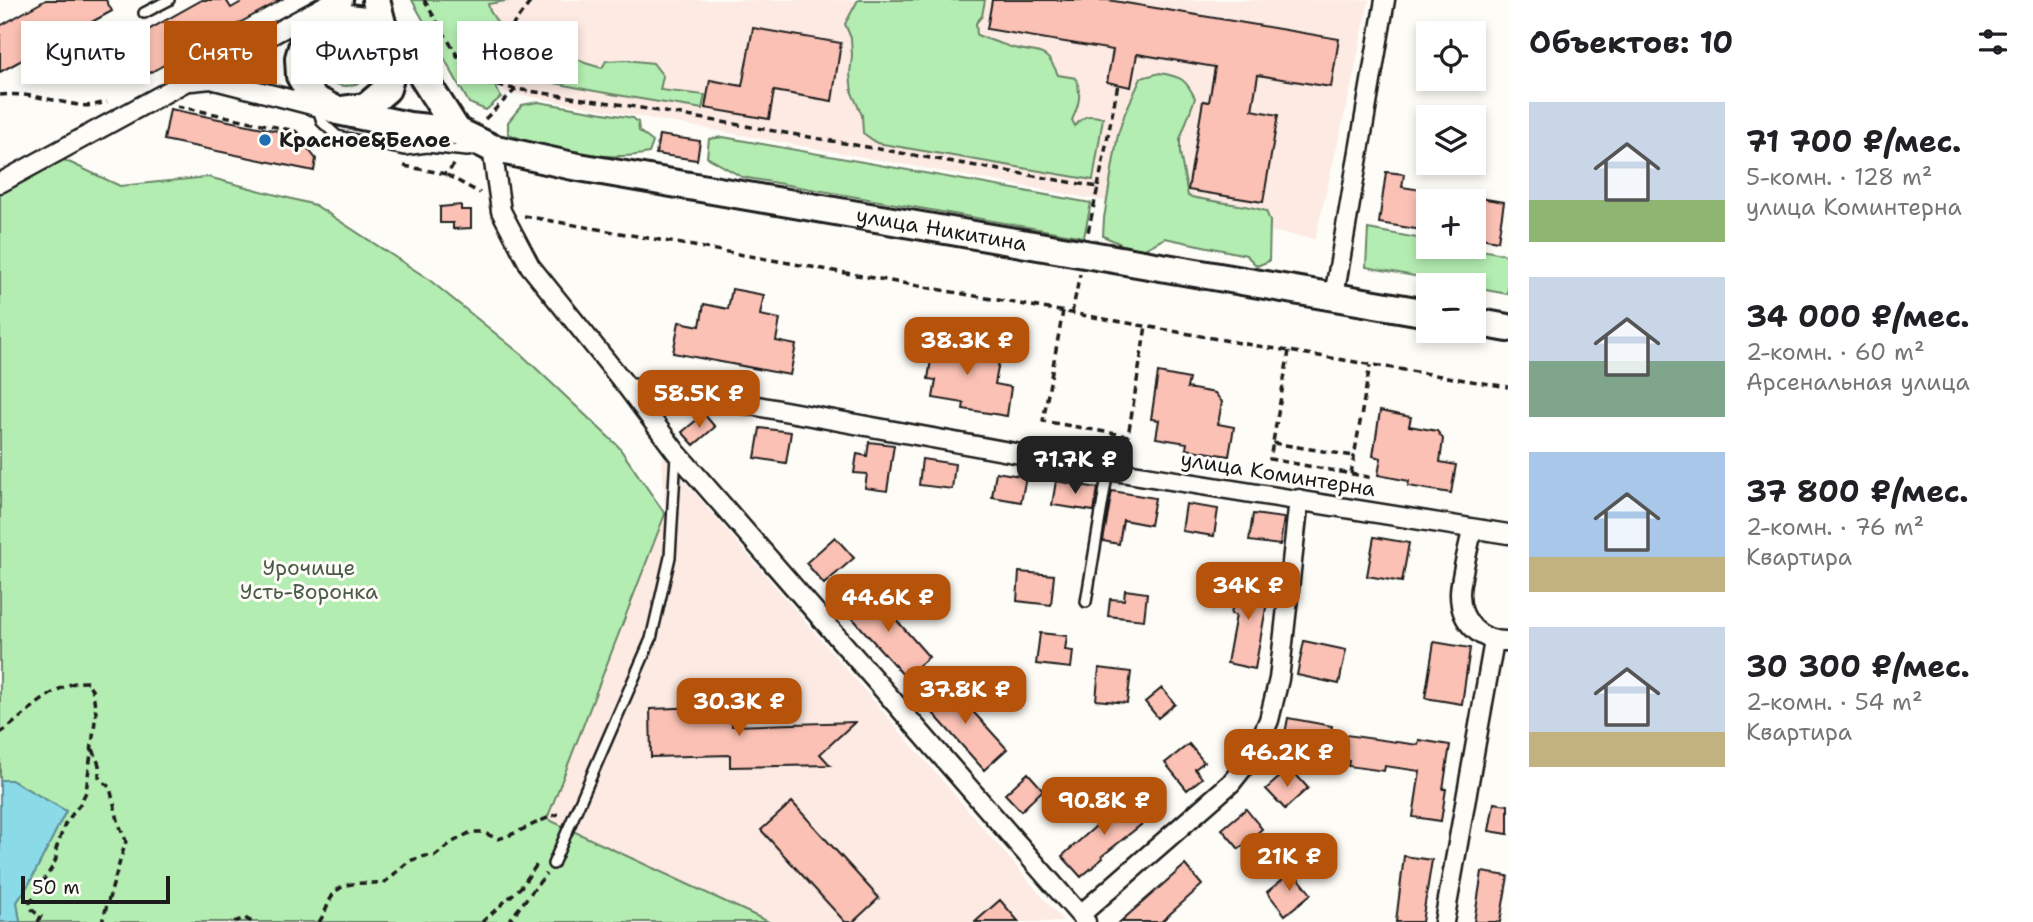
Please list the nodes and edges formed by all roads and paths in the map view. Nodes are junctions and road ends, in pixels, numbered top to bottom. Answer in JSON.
{"nodes":[{"id":1,"x":169,"y":0,"type":"edge"},
{"id":2,"x":338,"y":0,"type":"edge"},
{"id":3,"x":376,"y":0,"type":"edge"},
{"id":4,"x":424,"y":0,"type":"edge"},
{"id":5,"x":532,"y":0,"type":"edge"},
{"id":6,"x":1385,"y":0,"type":"edge"},
{"id":7,"x":144,"y":13,"type":"dead end"},
{"id":8,"x":321,"y":21,"type":"edge"},
{"id":9,"x":329,"y":21,"type":"edge"},
{"id":10,"x":366,"y":21,"type":"edge"},
{"id":11,"x":381,"y":21,"type":"edge"},
{"id":12,"x":277,"y":32,"type":"edge"},
{"id":13,"x":180,"y":84,"type":"edge"},
{"id":14,"x":231,"y":84,"type":"edge"},
{"id":15,"x":305,"y":84,"type":"edge"},
{"id":16,"x":388,"y":84,"type":"edge"},
{"id":17,"x":428,"y":84,"type":"edge"},
{"id":18,"x":1118,"y":84,"type":"dead end"},
{"id":19,"x":495,"y":85,"type":"junction"},
{"id":20,"x":516,"y":89,"type":"junction"},
{"id":21,"x":0,"y":96,"type":"edge"},
{"id":22,"x":149,"y":100,"type":"junction"},
{"id":23,"x":113,"y":102,"type":"dead end"},
{"id":24,"x":328,"y":108,"type":"junction"},
{"id":25,"x":472,"y":142,"type":"junction"},
{"id":26,"x":328,"y":147,"type":"dead end"},
{"id":27,"x":392,"y":164,"type":"dead end"},
{"id":28,"x":446,"y":174,"type":"junction"},
{"id":29,"x":0,"y":183,"type":"edge"},
{"id":30,"x":1098,"y":187,"type":"junction"},
{"id":31,"x":488,"y":198,"type":"dead end"},
{"id":32,"x":520,"y":215,"type":"dead end"},
{"id":33,"x":1084,"y":253,"type":"junction"},
{"id":34,"x":1334,"y":296,"type":"junction"},
{"id":35,"x":1416,"y":311,"type":"edge"},
{"id":36,"x":1063,"y":312,"type":"junction"},
{"id":37,"x":1072,"y":313,"type":"junction"},
{"id":38,"x":1486,"y":324,"type":"edge"},
{"id":39,"x":1146,"y":326,"type":"junction"},
{"id":40,"x":1508,"y":328,"type":"edge"},
{"id":41,"x":1289,"y":351,"type":"junction"},
{"id":42,"x":1370,"y":365,"type":"junction"},
{"id":43,"x":1508,"y":387,"type":"edge"},
{"id":44,"x":628,"y":388,"type":"junction"},
{"id":45,"x":1273,"y":443,"type":"junction"},
{"id":46,"x":676,"y":452,"type":"junction"},
{"id":47,"x":1354,"y":456,"type":"junction"},
{"id":48,"x":1108,"y":470,"type":"junction"},
{"id":49,"x":1351,"y":474,"type":"junction"},
{"id":50,"x":1365,"y":498,"type":"dead end"},
{"id":51,"x":1299,"y":499,"type":"junction"},
{"id":52,"x":1472,"y":530,"type":"junction"},
{"id":53,"x":1508,"y":534,"type":"edge"},
{"id":54,"x":1086,"y":602,"type":"dead end"},
{"id":55,"x":1501,"y":641,"type":"edge"},
{"id":56,"x":0,"y":733,"type":"edge"},
{"id":57,"x":92,"y":747,"type":"junction"},
{"id":58,"x":579,"y":803,"type":"junction"},
{"id":59,"x":541,"y":859,"type":"dead end"},
{"id":60,"x":553,"y":864,"type":"joint"},
{"id":61,"x":1083,"y":919,"type":"edge"},
{"id":62,"x":38,"y":922,"type":"edge"},
{"id":63,"x":102,"y":922,"type":"edge"},
{"id":64,"x":234,"y":922,"type":"edge"},
{"id":65,"x":252,"y":922,"type":"edge"},
{"id":66,"x":319,"y":922,"type":"edge"},
{"id":67,"x":482,"y":922,"type":"edge"},
{"id":68,"x":508,"y":922,"type":"edge"},
{"id":69,"x":1444,"y":922,"type":"edge"}],
"edges":[{"from":1,"to":7,"type":"lane"},
{"from":2,"to":8,"type":"main road"},
{"from":2,"to":12,"type":"street"},
{"from":3,"to":11,"type":"main road"},
{"from":4,"to":19,"type":"path"},
{"from":5,"to":19,"type":"path"},
{"from":6,"to":34,"type":"street"},
{"from":9,"to":10,"type":"main road"},
{"from":13,"to":22,"type":"street"},
{"from":14,"to":24,"type":"street"},
{"from":15,"to":24,"type":"main road"},
{"from":16,"to":24,"type":"main road"},
{"from":17,"to":25,"type":"main road"},
{"from":18,"to":30,"type":"path"},
{"from":19,"to":20,"type":"path"},
{"from":20,"to":25,"type":"path"},
{"from":20,"to":30,"type":"path"},
{"from":21,"to":23,"type":"path"},
{"from":22,"to":26,"type":"path"},
{"from":22,"to":29,"type":"street"},
{"from":24,"to":25,"type":"main road","name":"улица Никитина"},
{"from":25,"to":28,"type":"path"},
{"from":25,"to":33,"type":"main road","name":"улица Никитина"},
{"from":25,"to":44,"type":"street"},
{"from":27,"to":28,"type":"path"},
{"from":28,"to":31,"type":"path"},
{"from":30,"to":33,"type":"path"},
{"from":32,"to":36,"type":"path"},
{"from":33,"to":34,"type":"main road","name":"улица Никитина"},
{"from":33,"to":37,"type":"path"},
{"from":34,"to":35,"type":"main road","name":"улица Никитина"},
{"from":36,"to":37,"type":"path"},
{"from":36,"to":39,"type":"path"},
{"from":37,"to":39,"type":"path"},
{"from":38,"to":40,"type":"main road"},
{"from":39,"to":41,"type":"path"},
{"from":41,"to":42,"type":"path"},
{"from":41,"to":45,"type":"path"},
{"from":42,"to":43,"type":"path"},
{"from":42,"to":47,"type":"path"},
{"from":44,"to":46,"type":"street"},
{"from":44,"to":48,"type":"street","name":"улица Коминтерна"},
{"from":45,"to":47,"type":"path"},
{"from":45,"to":49,"type":"path"},
{"from":46,"to":58,"type":"lane"},
{"from":46,"to":61,"type":"street"},
{"from":47,"to":49,"type":"path"},
{"from":48,"to":51,"type":"street","name":"улица Коминтерна"},
{"from":48,"to":54,"type":"lane"},
{"from":49,"to":50,"type":"path"},
{"from":51,"to":52,"type":"street","name":"улица Коминтерна"},
{"from":51,"to":61,"type":"street"},
{"from":52,"to":53,"type":"street","name":"улица Коминтерна"},
{"from":52,"to":55,"type":"street"},
{"from":55,"to":69,"type":"street"},
{"from":56,"to":57,"type":"path"},
{"from":57,"to":62,"type":"path"},
{"from":57,"to":63,"type":"path"},
{"from":58,"to":60,"type":"lane"},
{"from":58,"to":66,"type":"path"},
{"from":59,"to":67,"type":"path"},
{"from":60,"to":68,"type":"path"},
{"from":64,"to":65,"type":"path"}]}
